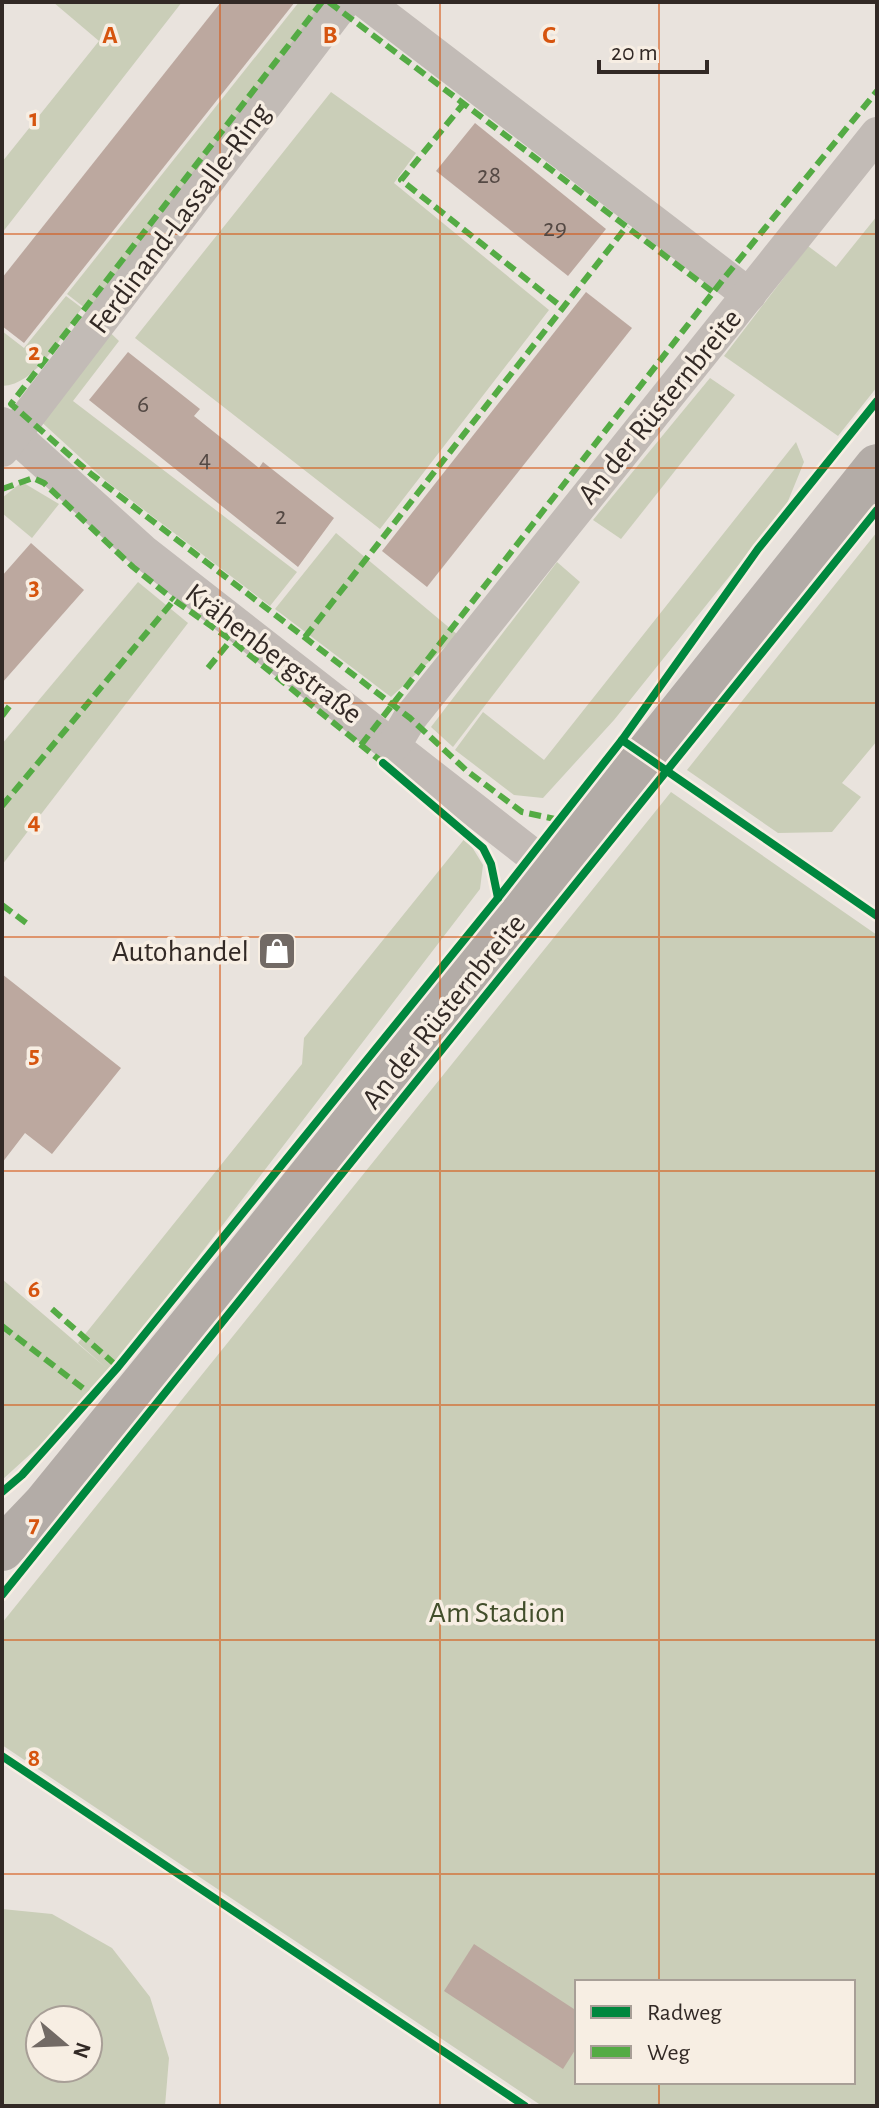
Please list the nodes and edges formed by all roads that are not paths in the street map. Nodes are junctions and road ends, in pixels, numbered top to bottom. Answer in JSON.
{"nodes":[{"id":1,"x":344,"y":2,"type":"edge"},
{"id":2,"x":366,"y":2,"type":"edge"},
{"id":3,"x":877,"y":134,"type":"edge"},
{"id":4,"x":749,"y":295,"type":"junction"},
{"id":5,"x":6,"y":436,"type":"edge"},
{"id":6,"x":877,"y":466,"type":"edge"},
{"id":7,"x":394,"y":745,"type":"junction"},
{"id":8,"x":554,"y":872,"type":"junction"},
{"id":9,"x":2,"y":1549,"type":"edge"}],
"edges":[{"from":1,"to":5,"type":"street","name":"Ferdinand-Lassalle-Ring"},
{"from":2,"to":4,"type":"street","name":"An der Rüsternbreite"},
{"from":3,"to":4,"type":"street","name":"An der Rüsternbreite"},
{"from":4,"to":7,"type":"street","name":"An der Rüsternbreite"},
{"from":5,"to":7,"type":"street","name":"Krähenbergstraße"},
{"from":6,"to":8,"type":"main road","name":"An der Rüsternbreite"},
{"from":7,"to":8,"type":"street","name":"Krähenbergstraße"},
{"from":8,"to":9,"type":"main road","name":"An der Rüsternbreite"}]}
